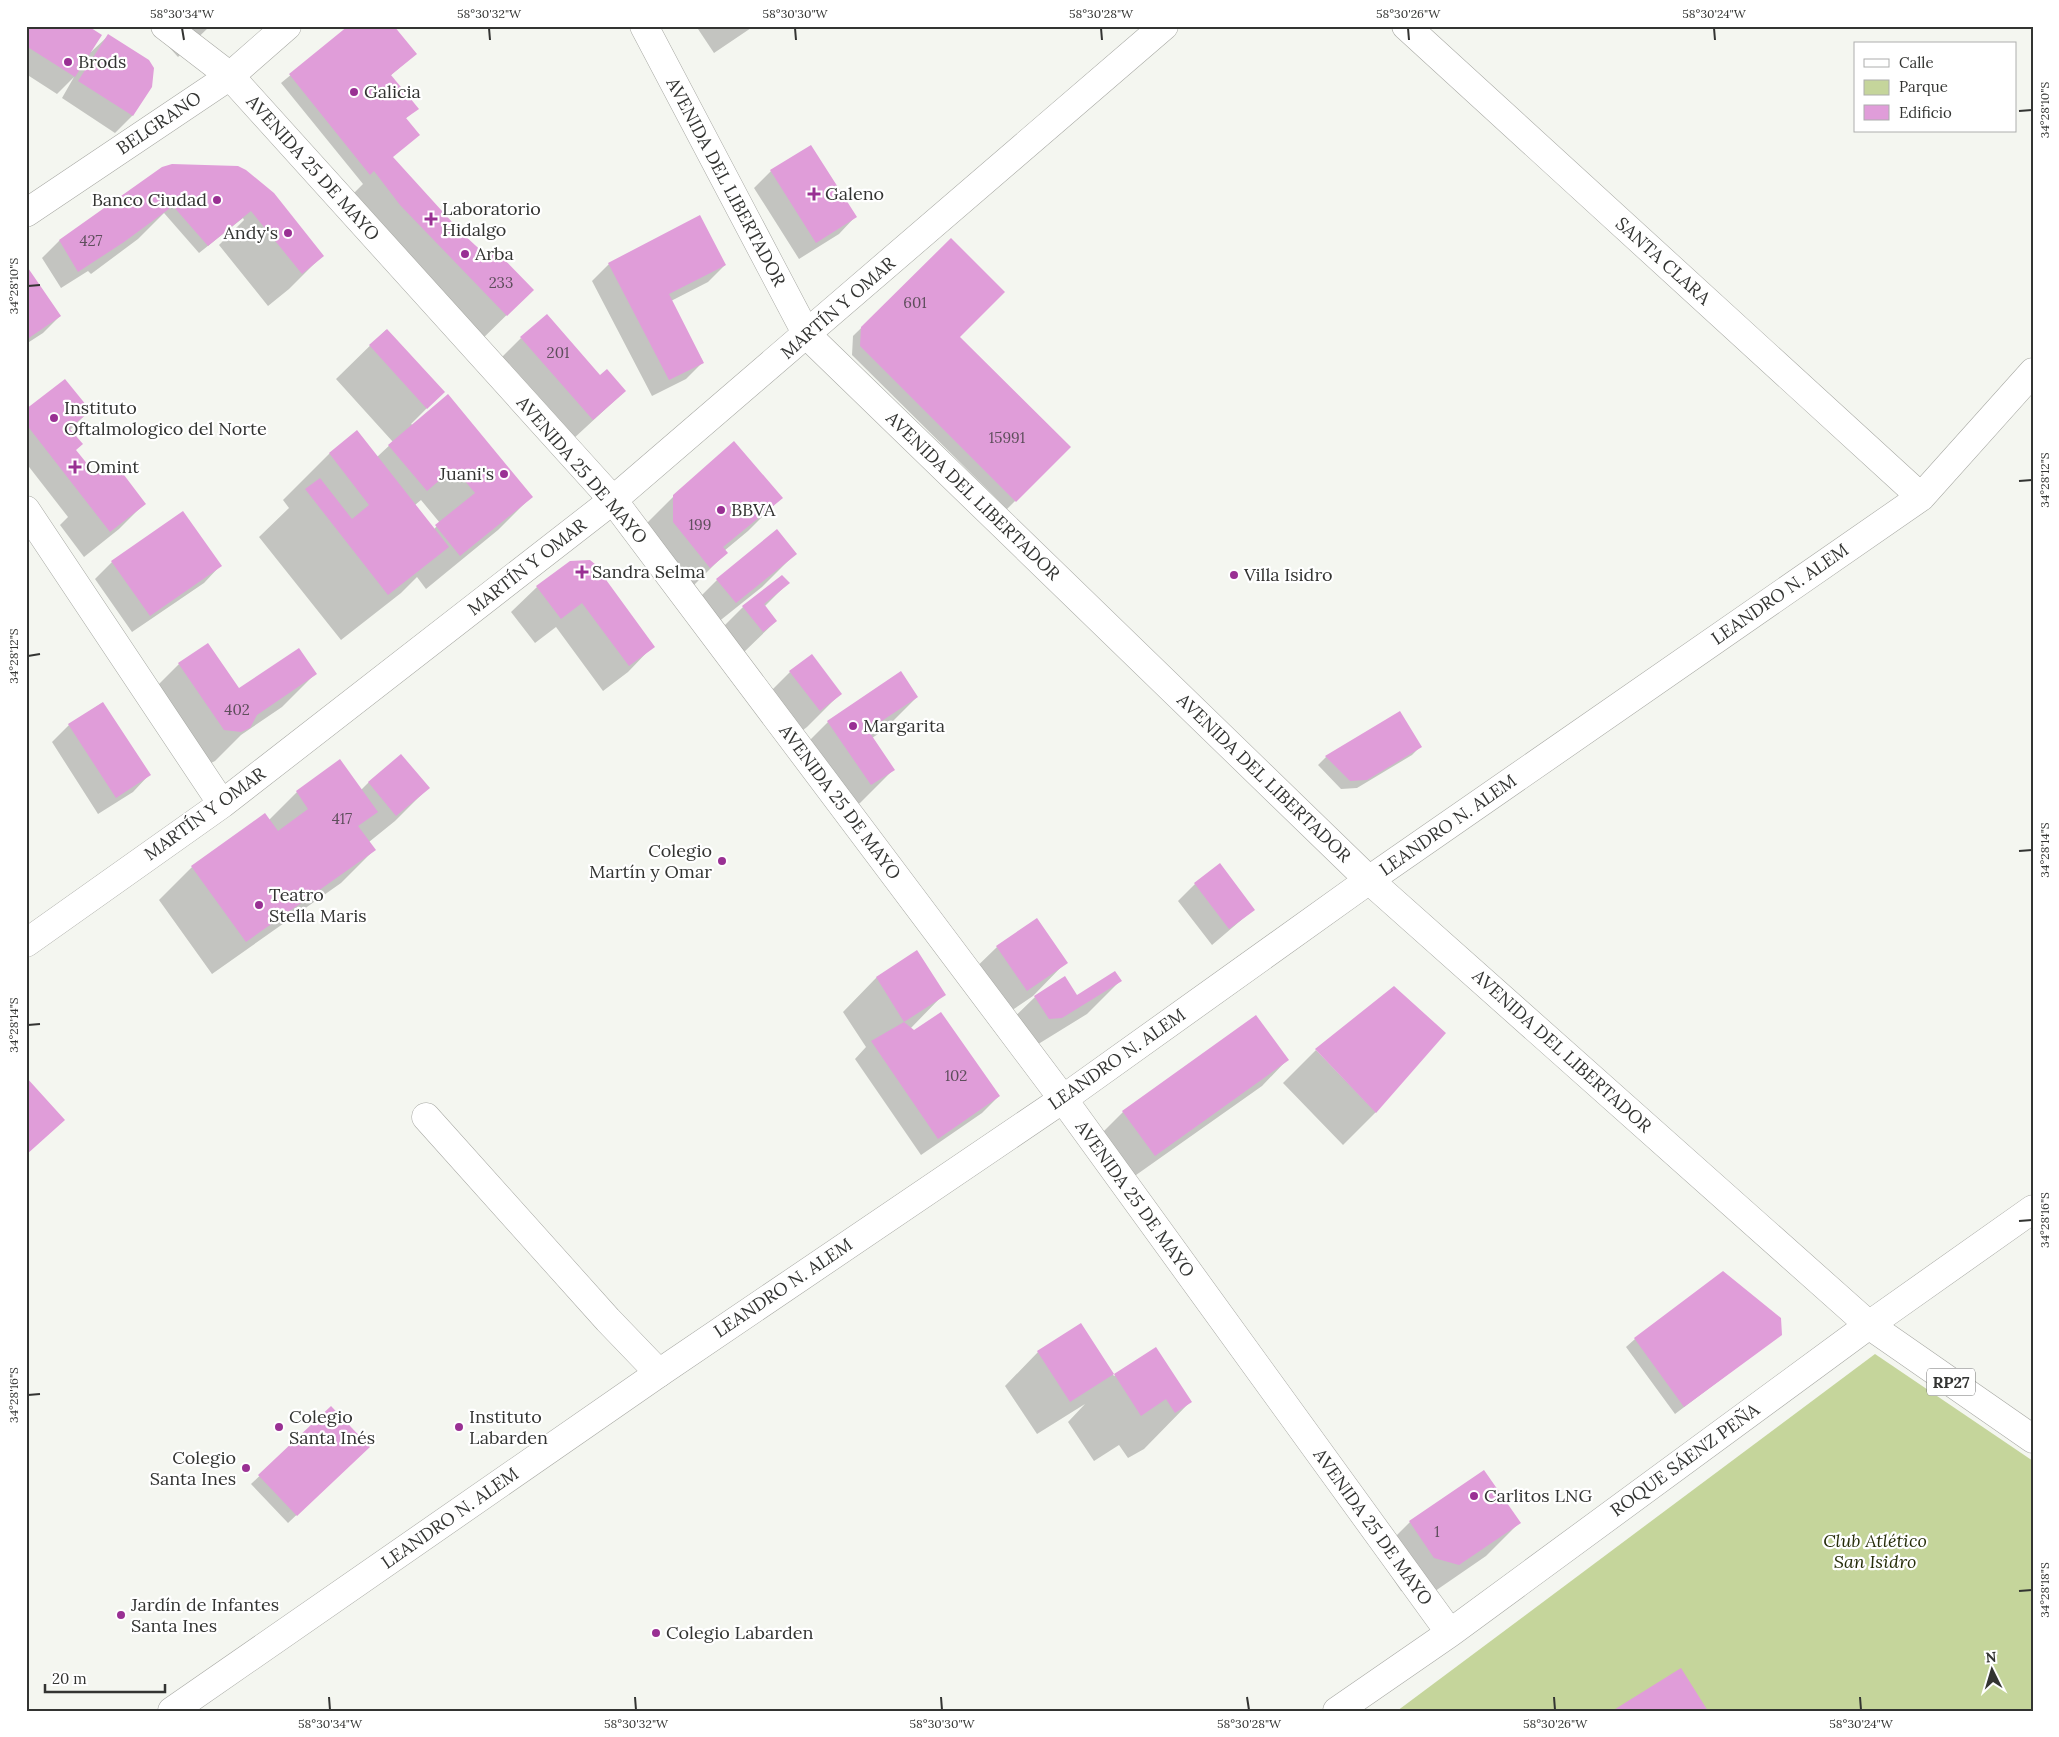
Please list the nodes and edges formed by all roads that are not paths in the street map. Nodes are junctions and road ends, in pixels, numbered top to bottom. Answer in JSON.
{"nodes":[{"id":1,"x":165,"y":26,"type":"edge"},
{"id":2,"x":287,"y":26,"type":"edge"},
{"id":3,"x":644,"y":26,"type":"edge"},
{"id":4,"x":1164,"y":26,"type":"edge"},
{"id":5,"x":1406,"y":26,"type":"edge"},
{"id":6,"x":230,"y":76,"type":"junction"},
{"id":7,"x":26,"y":213,"type":"edge"},
{"id":8,"x":807,"y":335,"type":"junction"},
{"id":9,"x":2033,"y":372,"type":"edge"},
{"id":10,"x":1921,"y":496,"type":"junction"},
{"id":11,"x":613,"y":500,"type":"junction"},
{"id":12,"x":26,"y":510,"type":"edge"},
{"id":13,"x":222,"y":804,"type":"junction"},
{"id":14,"x":1369,"y":880,"type":"junction"},
{"id":15,"x":26,"y":943,"type":"edge"},
{"id":16,"x":1063,"y":1099,"type":"junction"},
{"id":17,"x":426,"y":1117,"type":"dead end"},
{"id":18,"x":2033,"y":1209,"type":"edge"},
{"id":19,"x":1869,"y":1325,"type":"junction"},
{"id":20,"x":659,"y":1372,"type":"junction"},
{"id":21,"x":2033,"y":1439,"type":"edge"},
{"id":22,"x":1450,"y":1633,"type":"junction"},
{"id":23,"x":172,"y":1711,"type":"edge"},
{"id":24,"x":1337,"y":1711,"type":"edge"}],
"edges":[{"from":1,"to":6,"type":"main road","name":"AVENIDA 25 DE MAYO"},
{"from":2,"to":6,"type":"main road","name":"BELGRANO"},
{"from":3,"to":8,"type":"main road","name":"AVENIDA DEL LIBERTADOR","number":"RP27"},
{"from":4,"to":8,"type":"main road","name":"MARTÍN Y OMAR"},
{"from":5,"to":10,"type":"main road","name":"SANTA CLARA"},
{"from":6,"to":7,"type":"main road","name":"BELGRANO"},
{"from":6,"to":11,"type":"main road","name":"AVENIDA 25 DE MAYO"},
{"from":8,"to":11,"type":"main road","name":"MARTÍN Y OMAR"},
{"from":8,"to":14,"type":"main road","name":"AVENIDA DEL LIBERTADOR","number":"RP27"},
{"from":9,"to":10,"type":"main road","name":"LEANDRO N. ALEM"},
{"from":10,"to":14,"type":"main road","name":"LEANDRO N. ALEM"},
{"from":11,"to":13,"type":"main road","name":"MARTÍN Y OMAR"},
{"from":11,"to":16,"type":"main road","name":"AVENIDA 25 DE MAYO"},
{"from":12,"to":13,"type":"main road"},
{"from":13,"to":15,"type":"main road","name":"MARTÍN Y OMAR"},
{"from":14,"to":16,"type":"main road","name":"LEANDRO N. ALEM"},
{"from":14,"to":19,"type":"main road","name":"AVENIDA DEL LIBERTADOR","number":"RP27"},
{"from":16,"to":20,"type":"main road","name":"LEANDRO N. ALEM"},
{"from":16,"to":22,"type":"main road","name":"AVENIDA 25 DE MAYO"},
{"from":17,"to":20,"type":"main road"},
{"from":18,"to":19,"type":"main road","name":"ROQUE SÁENZ PEÑA"},
{"from":19,"to":21,"type":"main road","name":"AVENIDA DEL LIBERTADOR","number":"RP27"},
{"from":19,"to":22,"type":"main road","name":"ROQUE SÁENZ PEÑA"},
{"from":20,"to":23,"type":"main road","name":"LEANDRO N. ALEM"},
{"from":22,"to":24,"type":"main road","name":"ROQUE SÁENZ PEÑA"}]}
